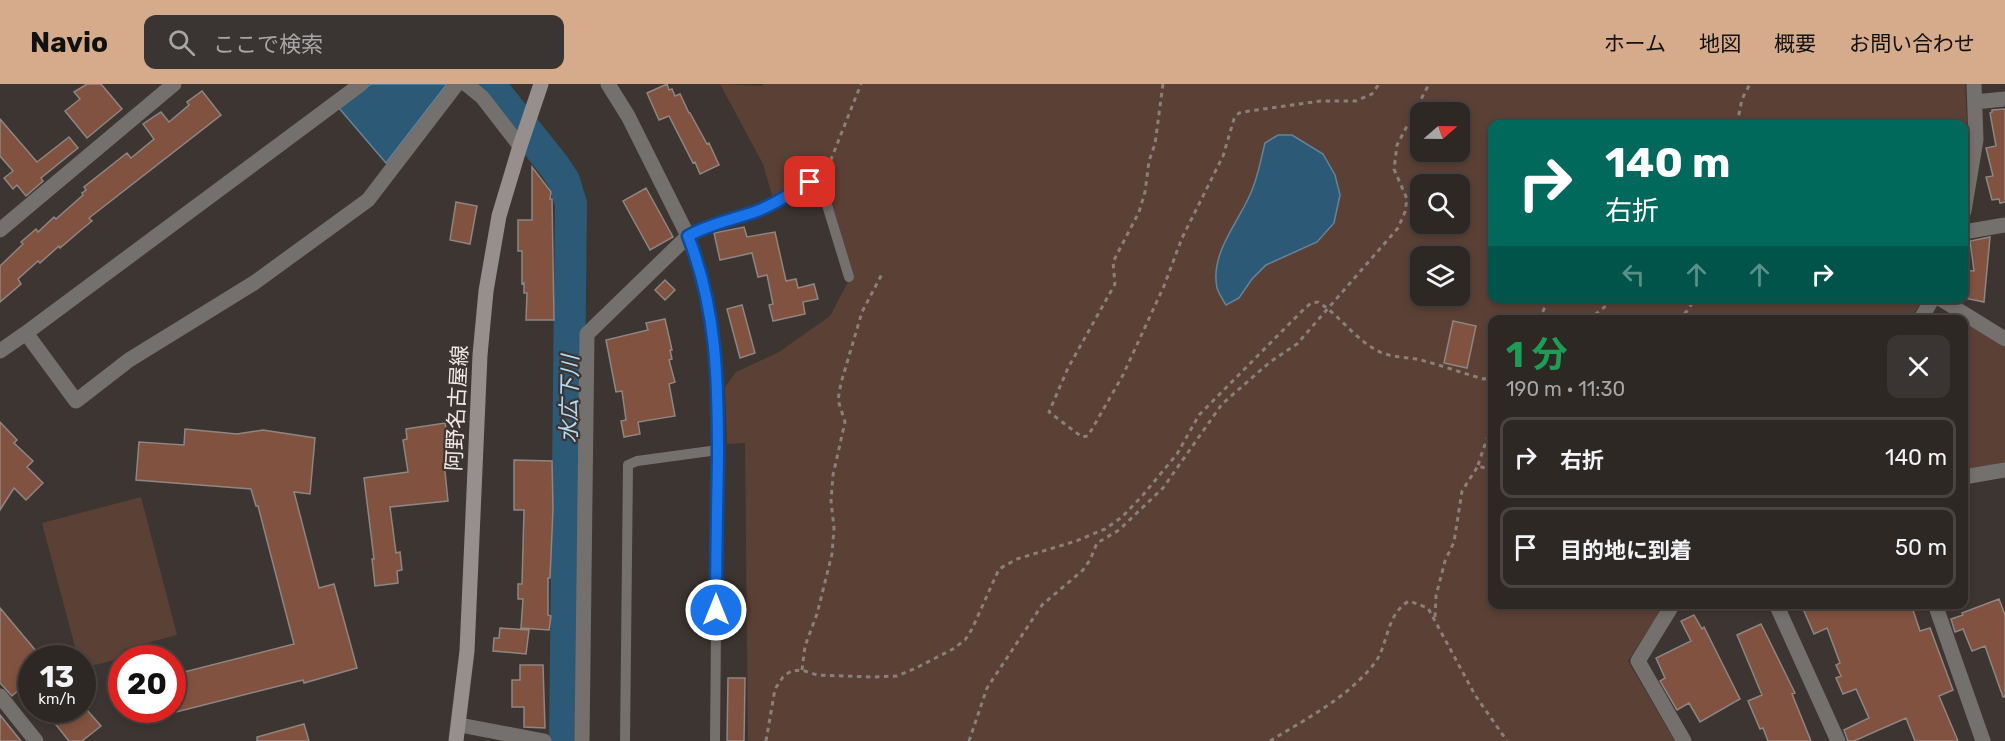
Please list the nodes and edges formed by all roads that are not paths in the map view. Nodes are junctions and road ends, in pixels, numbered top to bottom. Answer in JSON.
{"nodes":[{"id":1,"x":174,"y":84,"type":"edge"},
{"id":2,"x":361,"y":84,"type":"edge"},
{"id":3,"x":457,"y":84,"type":"edge"},
{"id":4,"x":466,"y":84,"type":"edge"},
{"id":5,"x":541,"y":84,"type":"edge"},
{"id":6,"x":608,"y":84,"type":"edge"},
{"id":7,"x":1974,"y":84,"type":"edge"},
{"id":8,"x":2005,"y":99,"type":"edge"},
{"id":9,"x":1975,"y":102,"type":"junction"},
{"id":10,"x":521,"y":144,"type":"junction"},
{"id":11,"x":1968,"y":188,"type":"edge"},
{"id":12,"x":2005,"y":225,"type":"edge"},
{"id":13,"x":0,"y":230,"type":"edge"},
{"id":14,"x":1968,"y":231,"type":"edge"},
{"id":15,"x":688,"y":236,"type":"junction"},
{"id":16,"x":849,"y":277,"type":"dead end"},
{"id":17,"x":1947,"y":303,"type":"edge"},
{"id":18,"x":1966,"y":315,"type":"edge"},
{"id":19,"x":1968,"y":316,"type":"edge"},
{"id":20,"x":26,"y":333,"type":"junction"},
{"id":21,"x":2005,"y":339,"type":"edge"},
{"id":22,"x":0,"y":351,"type":"edge"},
{"id":23,"x":718,"y":450,"type":"junction"},
{"id":24,"x":2005,"y":470,"type":"edge"},
{"id":25,"x":1968,"y":476,"type":"edge"},
{"id":26,"x":1670,"y":609,"type":"edge"},
{"id":27,"x":1778,"y":609,"type":"edge"},
{"id":28,"x":1937,"y":609,"type":"edge"},
{"id":29,"x":0,"y":696,"type":"edge"},
{"id":30,"x":460,"y":724,"type":"junction"},
{"id":31,"x":36,"y":741,"type":"edge"},
{"id":32,"x":456,"y":741,"type":"edge"},
{"id":33,"x":544,"y":741,"type":"edge"},
{"id":34,"x":582,"y":741,"type":"edge"},
{"id":35,"x":626,"y":741,"type":"edge"},
{"id":36,"x":714,"y":741,"type":"edge"},
{"id":37,"x":1684,"y":741,"type":"edge"},
{"id":38,"x":1838,"y":741,"type":"edge"},
{"id":39,"x":1983,"y":741,"type":"edge"}],
"edges":[{"from":1,"to":13,"type":"street"},
{"from":2,"to":20,"type":"street"},
{"from":3,"to":20,"type":"street"},
{"from":4,"to":10,"type":"street"},
{"from":5,"to":10,"type":"main road","name":"阿野名古屋線"},
{"from":6,"to":15,"type":"street"},
{"from":7,"to":9,"type":"street"},
{"from":8,"to":9,"type":"street"},
{"from":9,"to":11,"type":"street"},
{"from":10,"to":30,"type":"main road","name":"阿野名古屋線"},
{"from":12,"to":14,"type":"street"},
{"from":15,"to":16,"type":"lane"},
{"from":15,"to":23,"type":"lane"},
{"from":15,"to":34,"type":"street"},
{"from":17,"to":18,"type":"street"},
{"from":19,"to":21,"type":"street"},
{"from":20,"to":22,"type":"street"},
{"from":23,"to":35,"type":"lane"},
{"from":23,"to":36,"type":"lane"},
{"from":24,"to":25,"type":"street"},
{"from":26,"to":37,"type":"street"},
{"from":27,"to":38,"type":"street"},
{"from":28,"to":39,"type":"street"},
{"from":29,"to":31,"type":"street"},
{"from":30,"to":32,"type":"main road","name":"阿野名古屋線"},
{"from":30,"to":33,"type":"street"}]}
